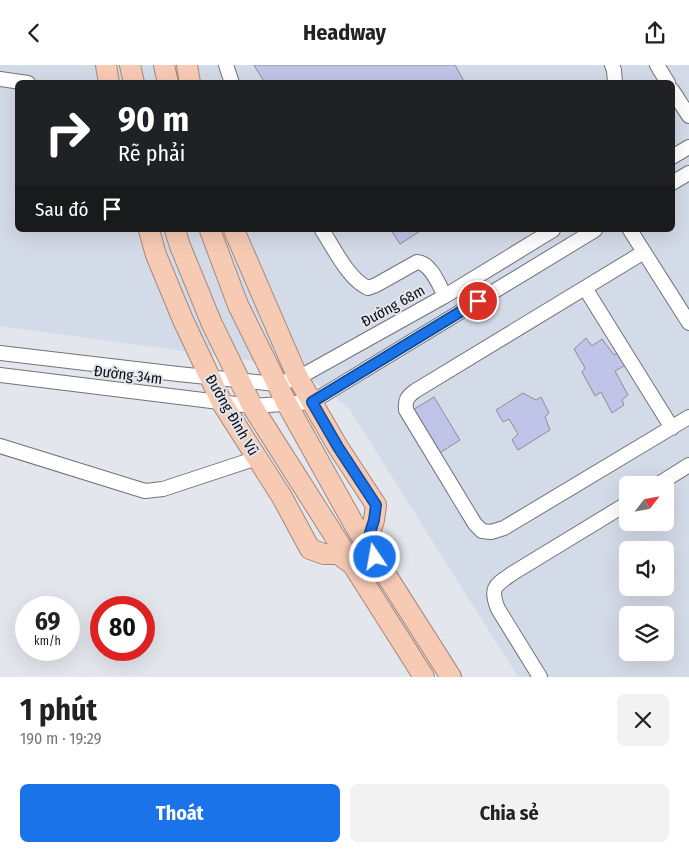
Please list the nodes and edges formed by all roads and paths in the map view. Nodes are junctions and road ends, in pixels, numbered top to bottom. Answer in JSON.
{"nodes":[{"id":1,"x":106,"y":65,"type":"edge"},
{"id":2,"x":130,"y":65,"type":"edge"},
{"id":3,"x":164,"y":65,"type":"edge"},
{"id":4,"x":187,"y":65,"type":"edge"},
{"id":5,"x":226,"y":65,"type":"edge"},
{"id":6,"x":612,"y":65,"type":"edge"},
{"id":7,"x":657,"y":65,"type":"edge"},
{"id":8,"x":0,"y":79,"type":"edge"},
{"id":9,"x":108,"y":80,"type":"edge"},
{"id":10,"x":133,"y":80,"type":"edge"},
{"id":11,"x":167,"y":80,"type":"edge"},
{"id":12,"x":190,"y":80,"type":"edge"},
{"id":13,"x":231,"y":80,"type":"edge"},
{"id":14,"x":615,"y":80,"type":"edge"},
{"id":15,"x":666,"y":80,"type":"edge"},
{"id":16,"x":15,"y":81,"type":"edge"},
{"id":17,"x":675,"y":95,"type":"edge"},
{"id":18,"x":689,"y":117,"type":"edge"},
{"id":19,"x":689,"y":147,"type":"edge"},
{"id":20,"x":675,"y":155,"type":"edge"},
{"id":21,"x":689,"y":173,"type":"edge"},
{"id":22,"x":675,"y":181,"type":"edge"},
{"id":23,"x":150,"y":232,"type":"edge"},
{"id":24,"x":176,"y":232,"type":"edge"},
{"id":25,"x":211,"y":232,"type":"edge"},
{"id":26,"x":235,"y":232,"type":"edge"},
{"id":27,"x":323,"y":232,"type":"edge"},
{"id":28,"x":550,"y":232,"type":"edge"},
{"id":29,"x":591,"y":232,"type":"edge"},
{"id":30,"x":631,"y":232,"type":"edge"},
{"id":31,"x":644,"y":252,"type":"junction"},
{"id":32,"x":585,"y":287,"type":"junction"},
{"id":33,"x":445,"y":296,"type":"junction"},
{"id":34,"x":689,"y":323,"type":"edge"},
{"id":35,"x":0,"y":353,"type":"edge"},
{"id":36,"x":0,"y":375,"type":"edge"},
{"id":37,"x":210,"y":377,"type":"junction"},
{"id":38,"x":298,"y":378,"type":"junction"},
{"id":39,"x":239,"y":380,"type":"junction"},
{"id":40,"x":276,"y":384,"type":"junction"},
{"id":41,"x":312,"y":402,"type":"junction"},
{"id":42,"x":222,"y":403,"type":"junction"},
{"id":43,"x":287,"y":404,"type":"junction"},
{"id":44,"x":252,"y":406,"type":"junction"},
{"id":45,"x":689,"y":417,"type":"edge"},
{"id":46,"x":672,"y":427,"type":"junction"},
{"id":47,"x":0,"y":446,"type":"edge"},
{"id":48,"x":256,"y":458,"type":"junction"},
{"id":49,"x":689,"y":465,"type":"edge"},
{"id":50,"x":671,"y":476,"type":"edge"},
{"id":51,"x":619,"y":508,"type":"edge"},
{"id":52,"x":375,"y":557,"type":"junction"},
{"id":53,"x":353,"y":566,"type":"junction"},
{"id":54,"x":424,"y":677,"type":"edge"},
{"id":55,"x":451,"y":677,"type":"edge"},
{"id":56,"x":540,"y":677,"type":"edge"}],
"edges":[{"from":1,"to":9,"type":"highway"},
{"from":2,"to":10,"type":"highway"},
{"from":3,"to":11,"type":"highway"},
{"from":4,"to":12,"type":"highway"},
{"from":5,"to":13,"type":"street"},
{"from":6,"to":14,"type":"street"},
{"from":7,"to":15,"type":"street"},
{"from":8,"to":16,"type":"street"},
{"from":17,"to":18,"type":"street"},
{"from":19,"to":20,"type":"street"},
{"from":21,"to":22,"type":"street"},
{"from":23,"to":37,"type":"highway","name":"Đường Đình Vũ"},
{"from":24,"to":39,"type":"highway","name":"Đường Đình Vũ"},
{"from":25,"to":40,"type":"highway"},
{"from":26,"to":38,"type":"highway"},
{"from":27,"to":33,"type":"street"},
{"from":28,"to":33,"type":"street","name":"Đường 68m"},
{"from":29,"to":41,"type":"street"},
{"from":30,"to":31,"type":"street"},
{"from":31,"to":32,"type":"street"},
{"from":31,"to":34,"type":"street"},
{"from":32,"to":46,"type":"street"},
{"from":32,"to":46,"type":"street"},
{"from":33,"to":38,"type":"street","name":"Đường 68m"},
{"from":35,"to":37,"type":"street","name":"Đường 68m"},
{"from":36,"to":42,"type":"street","name":"Đường 34m"},
{"from":37,"to":39,"type":"street","name":"Đường 68m"},
{"from":37,"to":42,"type":"highway","name":"Đường Đình Vũ"},
{"from":38,"to":40,"type":"street","name":"Đường 68m"},
{"from":38,"to":41,"type":"highway"},
{"from":39,"to":40,"type":"street","name":"Đường 68m"},
{"from":39,"to":44,"type":"highway","name":"Đường Đình Vũ"},
{"from":40,"to":43,"type":"highway"},
{"from":41,"to":43,"type":"street","name":"Đường 34m"},
{"from":41,"to":52,"type":"highway"},
{"from":42,"to":44,"type":"street","name":"Đường 34m"},
{"from":42,"to":48,"type":"highway","name":"Đường Đình Vũ"},
{"from":43,"to":44,"type":"street","name":"Đường 34m"},
{"from":43,"to":52,"type":"highway"},
{"from":44,"to":53,"type":"highway","name":"Đường Đình Vũ"},
{"from":45,"to":46,"type":"street"},
{"from":47,"to":48,"type":"street"},
{"from":48,"to":53,"type":"highway","name":"Đường Đình Vũ"},
{"from":49,"to":50,"type":"street"},
{"from":51,"to":56,"type":"street"},
{"from":52,"to":55,"type":"highway"},
{"from":53,"to":54,"type":"highway","name":"Đường Đình Vũ"}]}
